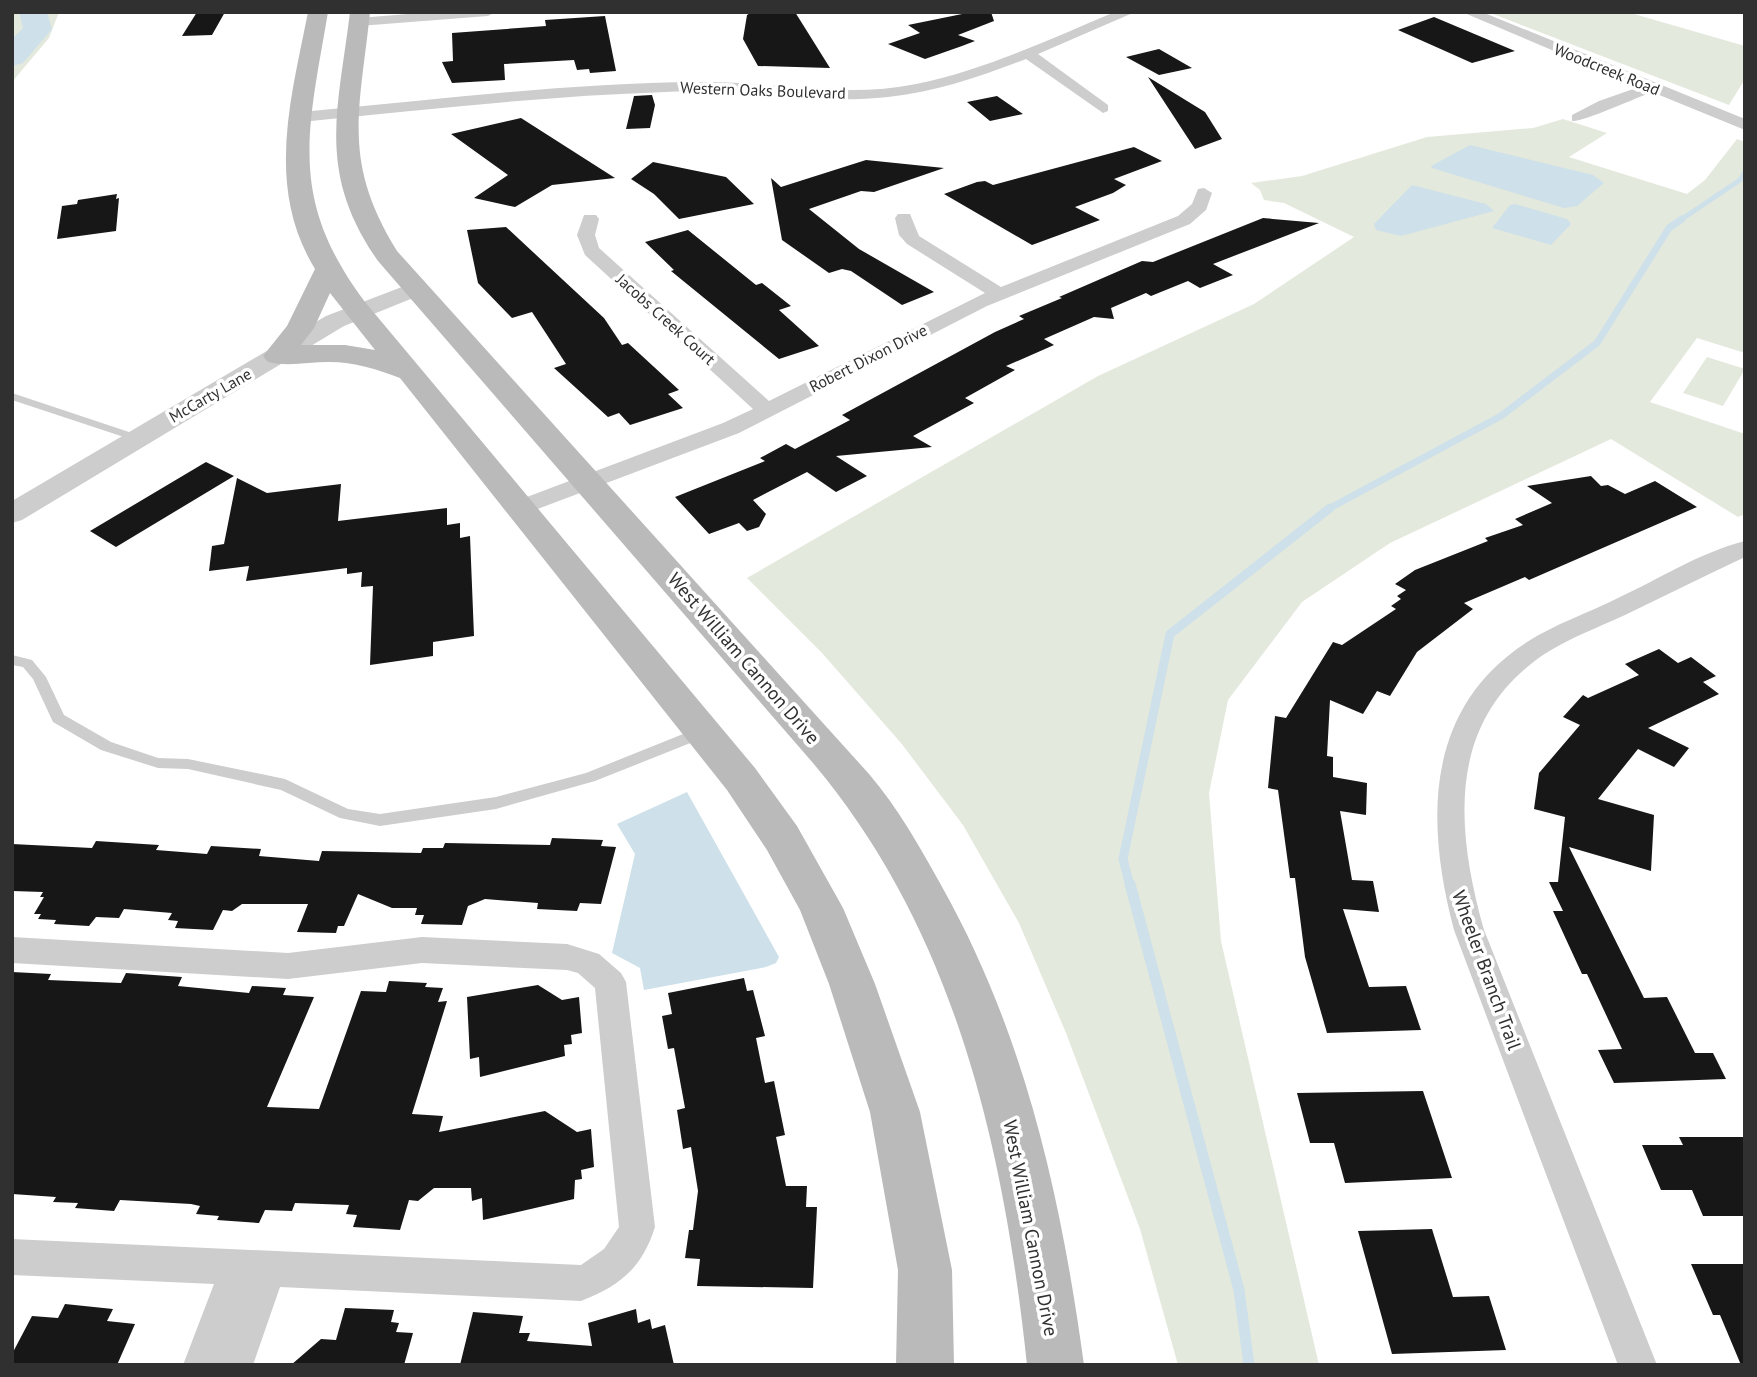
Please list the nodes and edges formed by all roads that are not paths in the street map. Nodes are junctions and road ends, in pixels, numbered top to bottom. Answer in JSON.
{"nodes":[{"id":1,"x":318,"y":12,"type":"edge"},
{"id":2,"x":488,"y":12,"type":"edge"},
{"id":3,"x":1128,"y":12,"type":"edge"},
{"id":4,"x":1469,"y":12,"type":"edge"},
{"id":5,"x":360,"y":17,"type":"edge"},
{"id":6,"x":1027,"y":53,"type":"junction"},
{"id":7,"x":1653,"y":88,"type":"junction"},
{"id":8,"x":1102,"y":108,"type":"dead end"},
{"id":9,"x":349,"y":112,"type":"junction"},
{"id":10,"x":301,"y":117,"type":"junction"},
{"id":11,"x":1578,"y":118,"type":"dead end"},
{"id":12,"x":1740,"y":123,"type":"edge"},
{"id":13,"x":1204,"y":193,"type":"dead end"},
{"id":14,"x":904,"y":218,"type":"dead end"},
{"id":15,"x":590,"y":219,"type":"dead end"},
{"id":16,"x":328,"y":269,"type":"junction"},
{"id":17,"x":415,"y":289,"type":"junction"},
{"id":18,"x":999,"y":293,"type":"junction"},
{"id":19,"x":356,"y":311,"type":"junction"},
{"id":20,"x":278,"y":356,"type":"junction"},
{"id":21,"x":411,"y":372,"type":"junction"},
{"id":22,"x":12,"y":396,"type":"edge"},
{"id":23,"x":767,"y":410,"type":"junction"},
{"id":24,"x":137,"y":438,"type":"junction"},
{"id":25,"x":590,"y":482,"type":"junction"},
{"id":26,"x":519,"y":508,"type":"junction"},
{"id":27,"x":12,"y":514,"type":"edge"},
{"id":28,"x":1740,"y":555,"type":"edge"},
{"id":29,"x":12,"y":660,"type":"edge"},
{"id":30,"x":704,"y":732,"type":"junction"},
{"id":31,"x":12,"y":950,"type":"edge"},
{"id":32,"x":12,"y":1257,"type":"edge"},
{"id":33,"x":253,"y":1270,"type":"junction"},
{"id":34,"x":202,"y":1365,"type":"edge"},
{"id":35,"x":233,"y":1365,"type":"edge"},
{"id":36,"x":925,"y":1365,"type":"edge"},
{"id":37,"x":1056,"y":1365,"type":"edge"},
{"id":38,"x":1638,"y":1365,"type":"edge"}],
"edges":[{"from":1,"to":10,"type":"main road"},
{"from":2,"to":5,"type":"street"},
{"from":3,"to":6,"type":"street","name":"Western Oaks Boulevard"},
{"from":4,"to":7,"type":"street","name":"Woodcreek Road"},
{"from":5,"to":9,"type":"main road","name":"West William Cannon Drive"},
{"from":6,"to":8,"type":"street"},
{"from":6,"to":9,"type":"street","name":"Western Oaks Boulevard"},
{"from":7,"to":11,"type":"street"},
{"from":7,"to":12,"type":"street","name":"Woodcreek Road"},
{"from":9,"to":10,"type":"street","name":"Western Oaks Boulevard"},
{"from":9,"to":17,"type":"main road","name":"West William Cannon Drive"},
{"from":10,"to":16,"type":"main road"},
{"from":13,"to":18,"type":"street","name":"Robert Dixon Drive"},
{"from":14,"to":18,"type":"street"},
{"from":15,"to":23,"type":"street","name":"Jacobs Creek Court"},
{"from":16,"to":19,"type":"main road"},
{"from":16,"to":20,"type":"main road"},
{"from":17,"to":19,"type":"street","name":"McCarty Lane"},
{"from":17,"to":25,"type":"main road","name":"West William Cannon Drive"},
{"from":18,"to":23,"type":"street","name":"Robert Dixon Drive"},
{"from":19,"to":20,"type":"street","name":"McCarty Lane"},
{"from":19,"to":21,"type":"main road"},
{"from":20,"to":21,"type":"main road"},
{"from":20,"to":24,"type":"street","name":"McCarty Lane"},
{"from":21,"to":26,"type":"main road"},
{"from":22,"to":24,"type":"lane"},
{"from":23,"to":25,"type":"street","name":"Robert Dixon Drive"},
{"from":24,"to":27,"type":"street","name":"McCarty Lane"},
{"from":25,"to":26,"type":"street","name":"Robert Dixon Drive"},
{"from":25,"to":37,"type":"main road","name":"West William Cannon Drive"},
{"from":26,"to":30,"type":"main road"},
{"from":28,"to":38,"type":"street","name":"Wheeler Branch Trail"},
{"from":29,"to":30,"type":"lane"},
{"from":30,"to":36,"type":"main road"},
{"from":31,"to":33,"type":"street"},
{"from":32,"to":33,"type":"street"},
{"from":33,"to":34,"type":"street"},
{"from":33,"to":35,"type":"street"}]}
